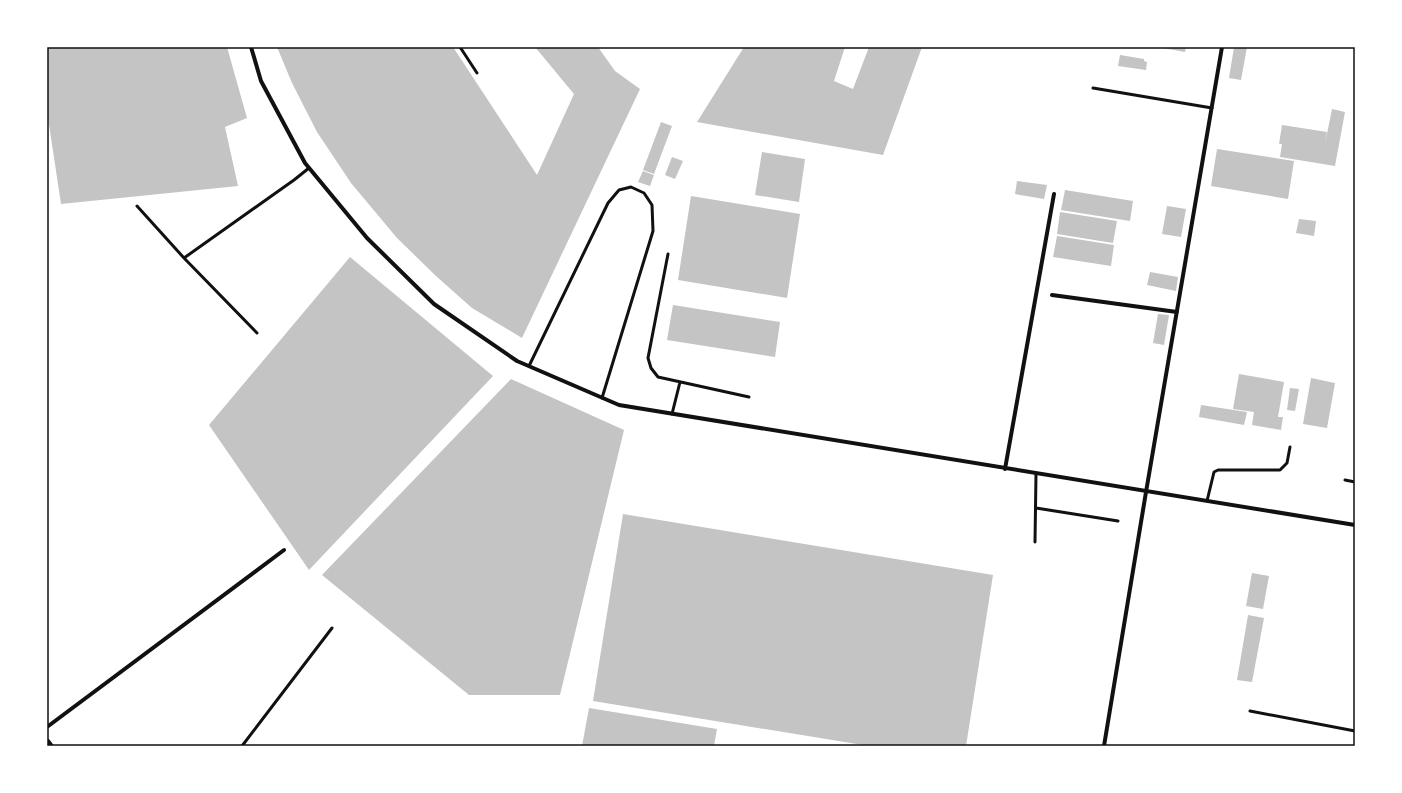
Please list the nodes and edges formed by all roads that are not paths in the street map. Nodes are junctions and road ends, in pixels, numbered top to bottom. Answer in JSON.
{"nodes":[{"id":1,"x":251,"y":47,"type":"edge"},
{"id":2,"x":460,"y":47,"type":"edge"},
{"id":3,"x":1222,"y":47,"type":"edge"},
{"id":4,"x":477,"y":73,"type":"dead end"},
{"id":5,"x":1092,"y":88,"type":"dead end"},
{"id":6,"x":1212,"y":108,"type":"junction"},
{"id":7,"x":309,"y":168,"type":"junction"},
{"id":8,"x":1054,"y":194,"type":"dead end"},
{"id":9,"x":137,"y":206,"type":"dead end"},
{"id":10,"x":668,"y":254,"type":"dead end"},
{"id":11,"x":184,"y":258,"type":"junction"},
{"id":12,"x":1052,"y":295,"type":"dead end"},
{"id":13,"x":1177,"y":312,"type":"junction"},
{"id":14,"x":257,"y":333,"type":"dead end"},
{"id":15,"x":529,"y":366,"type":"junction"},
{"id":16,"x":680,"y":382,"type":"junction"},
{"id":17,"x":749,"y":397,"type":"dead end"},
{"id":18,"x":602,"y":398,"type":"junction"},
{"id":19,"x":672,"y":414,"type":"junction"},
{"id":20,"x":1290,"y":447,"type":"dead end"},
{"id":21,"x":1005,"y":469,"type":"junction"},
{"id":22,"x":1036,"y":474,"type":"junction"},
{"id":23,"x":1345,"y":480,"type":"dead end"},
{"id":24,"x":1355,"y":482,"type":"edge"},
{"id":25,"x":1146,"y":492,"type":"junction"},
{"id":26,"x":1207,"y":501,"type":"junction"},
{"id":27,"x":1036,"y":508,"type":"junction"},
{"id":28,"x":1118,"y":521,"type":"dead end"},
{"id":29,"x":1355,"y":525,"type":"edge"},
{"id":30,"x":1035,"y":542,"type":"dead end"},
{"id":31,"x":284,"y":550,"type":"dead end"},
{"id":32,"x":332,"y":628,"type":"dead end"},
{"id":33,"x":1250,"y":711,"type":"dead end"},
{"id":34,"x":47,"y":727,"type":"edge"},
{"id":35,"x":1355,"y":731,"type":"edge"},
{"id":36,"x":47,"y":742,"type":"edge"},
{"id":37,"x":50,"y":746,"type":"edge"},
{"id":38,"x":242,"y":746,"type":"edge"},
{"id":39,"x":1104,"y":746,"type":"edge"}],
"edges":[{"from":1,"to":7,"type":"street"},
{"from":2,"to":4,"type":"lane"},
{"from":3,"to":6,"type":"street"},
{"from":5,"to":6,"type":"lane"},
{"from":6,"to":13,"type":"street"},
{"from":7,"to":11,"type":"lane"},
{"from":7,"to":15,"type":"street"},
{"from":8,"to":21,"type":"street"},
{"from":9,"to":11,"type":"lane"},
{"from":10,"to":16,"type":"lane"},
{"from":11,"to":14,"type":"lane"},
{"from":12,"to":13,"type":"street"},
{"from":13,"to":25,"type":"street"},
{"from":15,"to":18,"type":"street"},
{"from":15,"to":18,"type":"lane"},
{"from":16,"to":17,"type":"lane"},
{"from":16,"to":19,"type":"lane"},
{"from":18,"to":19,"type":"street"},
{"from":19,"to":21,"type":"street"},
{"from":20,"to":26,"type":"lane"},
{"from":21,"to":22,"type":"street"},
{"from":22,"to":25,"type":"street"},
{"from":22,"to":27,"type":"lane"},
{"from":23,"to":24,"type":"lane"},
{"from":25,"to":26,"type":"street"},
{"from":25,"to":39,"type":"street"},
{"from":26,"to":29,"type":"street"},
{"from":27,"to":28,"type":"lane"},
{"from":27,"to":30,"type":"lane"},
{"from":31,"to":34,"type":"street"},
{"from":32,"to":38,"type":"lane"},
{"from":33,"to":35,"type":"lane"},
{"from":36,"to":37,"type":"street"}]}
